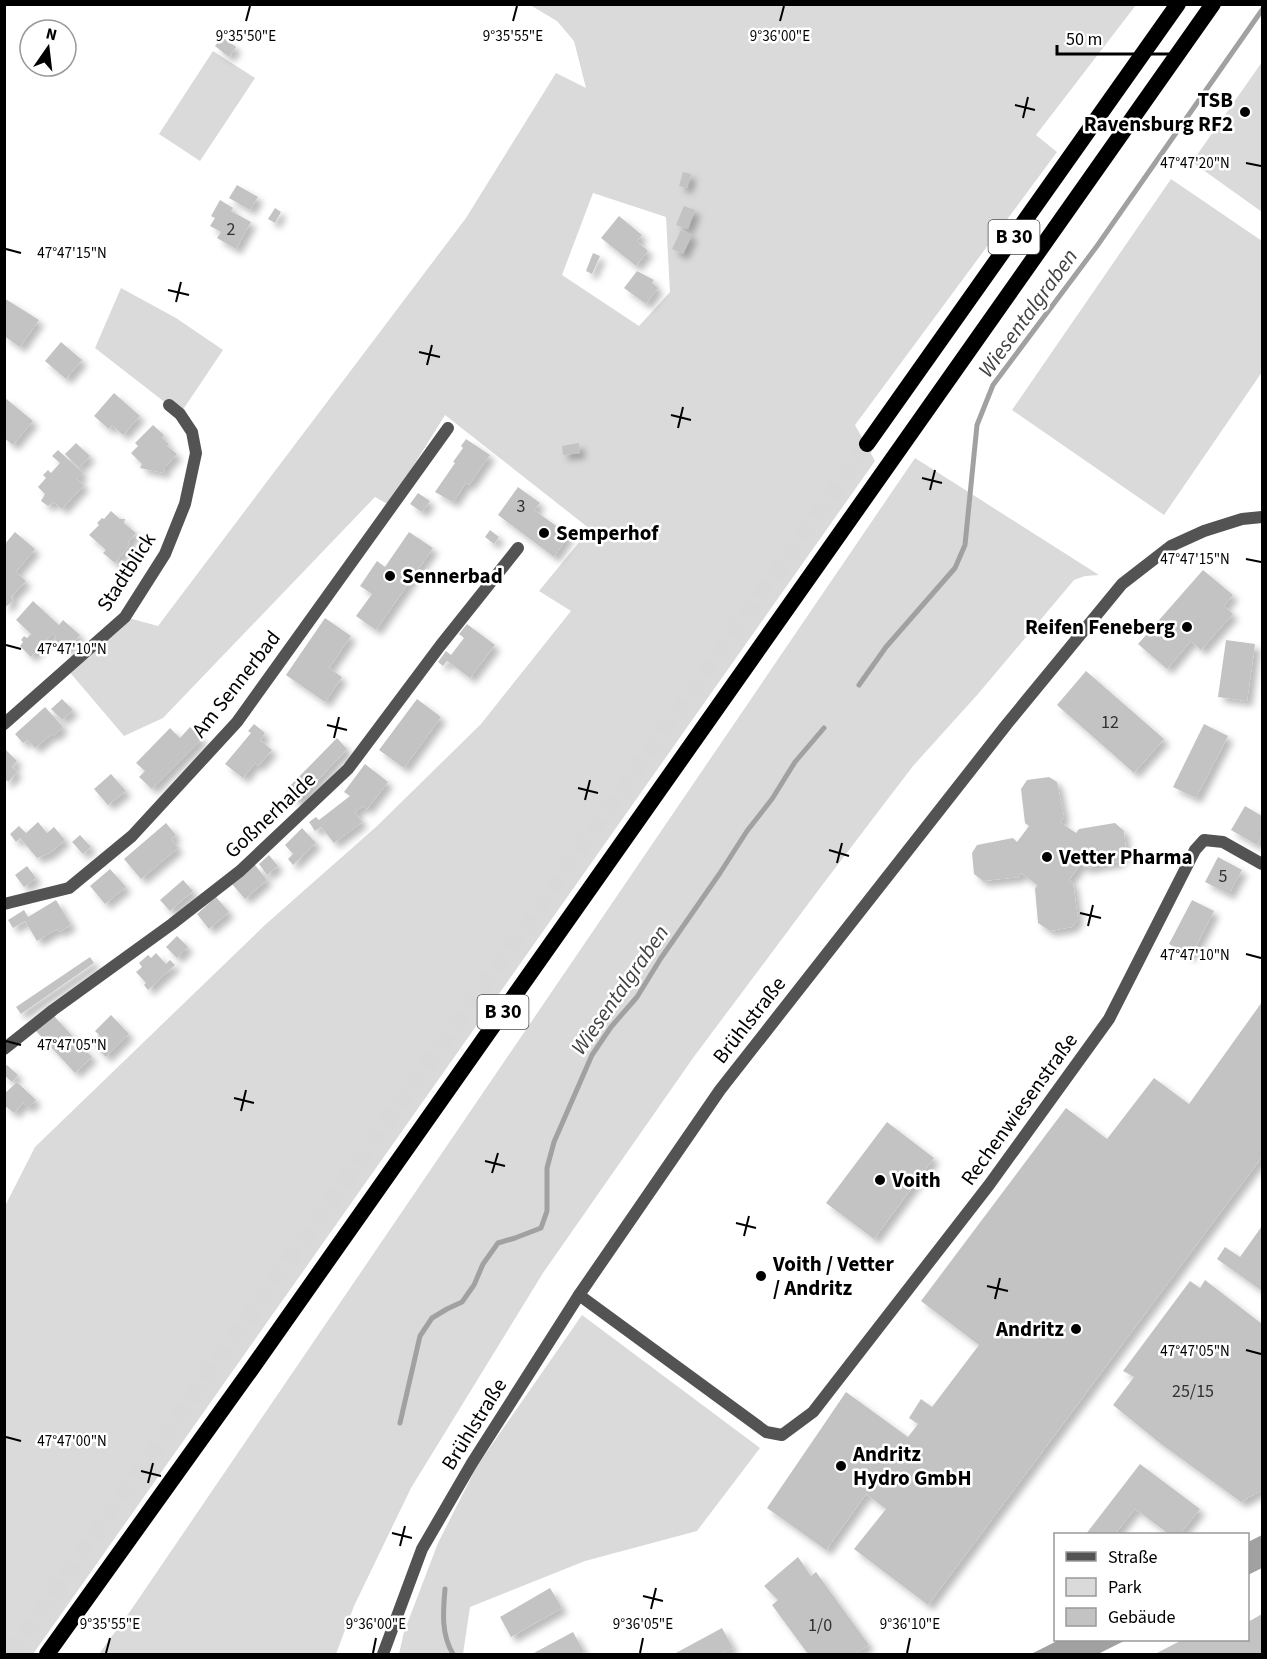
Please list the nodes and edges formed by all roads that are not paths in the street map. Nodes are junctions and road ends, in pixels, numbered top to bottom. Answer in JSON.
{"nodes":[{"id":1,"x":1178,"y":4,"type":"edge"},
{"id":2,"x":1213,"y":4,"type":"edge"},
{"id":3,"x":169,"y":405,"type":"dead end"},
{"id":4,"x":448,"y":428,"type":"dead end"},
{"id":5,"x":867,"y":444,"type":"tunnel mouth"},
{"id":6,"x":1263,"y":517,"type":"edge"},
{"id":7,"x":514,"y":553,"type":"dead end"},
{"id":8,"x":4,"y":724,"type":"edge"},
{"id":9,"x":1263,"y":864,"type":"edge"},
{"id":10,"x":4,"y":904,"type":"edge"},
{"id":11,"x":4,"y":1049,"type":"edge"},
{"id":12,"x":579,"y":1294,"type":"junction"},
{"id":13,"x":47,"y":1654,"type":"edge"},
{"id":14,"x":383,"y":1654,"type":"edge"}],
"edges":[{"from":1,"to":5,"type":"highway","number":"B 30"},
{"from":2,"to":13,"type":"highway","number":"B 30"},
{"from":3,"to":8,"type":"street","name":"Stadtblick"},
{"from":4,"to":10,"type":"street","name":"Am Sennerbad"},
{"from":6,"to":12,"type":"street","name":"Brühlstraße"},
{"from":7,"to":11,"type":"street","name":"Goßnerhalde"},
{"from":9,"to":12,"type":"street","name":"Rechenwiesenstraße"},
{"from":12,"to":14,"type":"street","name":"Brühlstraße"}]}
